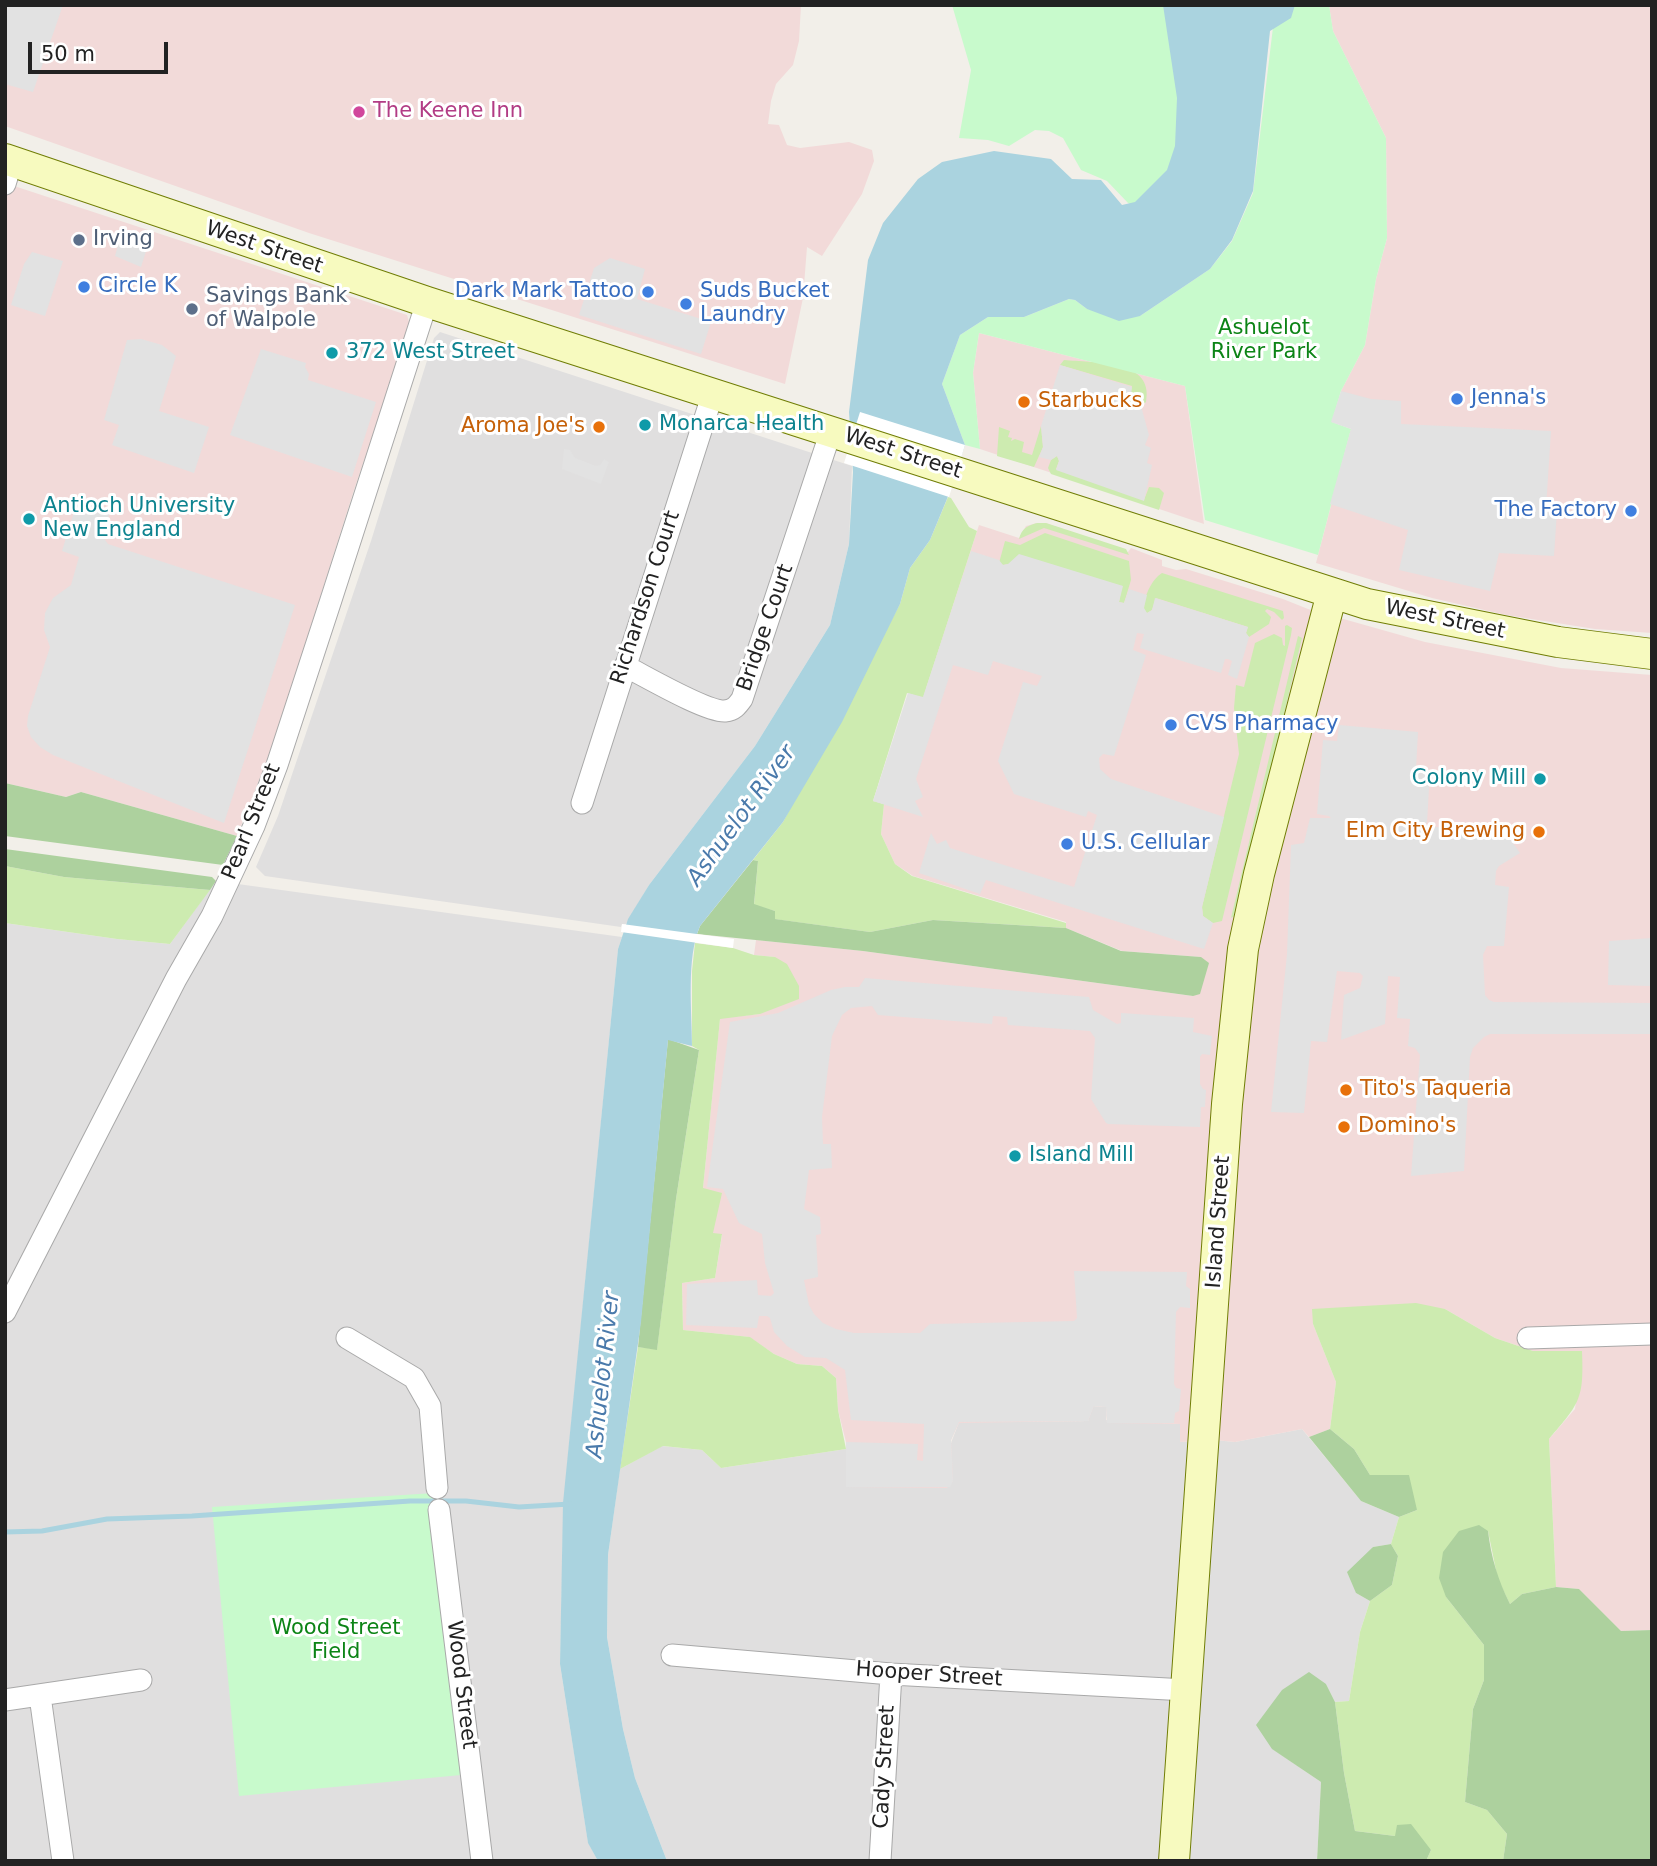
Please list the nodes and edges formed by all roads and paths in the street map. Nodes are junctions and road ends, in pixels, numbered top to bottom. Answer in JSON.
{"nodes":[{"id":1,"x":8,"y":168,"type":"edge"},
{"id":2,"x":427,"y":302,"type":"junction"},
{"id":3,"x":713,"y":393,"type":"junction"},
{"id":4,"x":842,"y":434,"type":"junction"},
{"id":5,"x":1332,"y":593,"type":"junction"},
{"id":6,"x":1652,"y":654,"type":"edge"},
{"id":7,"x":625,"y":666,"type":"junction"},
{"id":8,"x":582,"y":803,"type":"dead end"},
{"id":9,"x":13,"y":1280,"type":"edge"},
{"id":10,"x":5,"y":1312,"type":"edge"},
{"id":11,"x":1652,"y":1334,"type":"edge"},
{"id":12,"x":346,"y":1338,"type":"dead end"},
{"id":13,"x":1528,"y":1338,"type":"dead end"},
{"id":14,"x":438,"y":1488,"type":"dead end"},
{"id":15,"x":439,"y":1510,"type":"dead end"},
{"id":16,"x":672,"y":1655,"type":"dead end"},
{"id":17,"x":891,"y":1674,"type":"junction"},
{"id":18,"x":141,"y":1680,"type":"dead end"},
{"id":19,"x":1186,"y":1690,"type":"junction"},
{"id":20,"x":40,"y":1696,"type":"junction"},
{"id":21,"x":5,"y":1700,"type":"edge"},
{"id":22,"x":63,"y":1861,"type":"edge"},
{"id":23,"x":482,"y":1861,"type":"edge"},
{"id":24,"x":880,"y":1861,"type":"edge"},
{"id":25,"x":1174,"y":1861,"type":"edge"}],
"edges":[{"from":1,"to":2,"type":"street","name":"West Street"},
{"from":2,"to":3,"type":"street","name":"West Street"},
{"from":2,"to":9,"type":"street","name":"Pearl Street"},
{"from":3,"to":4,"type":"street","name":"West Street"},
{"from":3,"to":7,"type":"street","name":"Richardson Court"},
{"from":4,"to":5,"type":"street","name":"West Street"},
{"from":4,"to":7,"type":"street","name":"Bridge Court"},
{"from":5,"to":6,"type":"street","name":"West Street"},
{"from":5,"to":19,"type":"street","name":"Island Street"},
{"from":7,"to":8,"type":"street","name":"Richardson Court"},
{"from":9,"to":10,"type":"street","name":"Pearl Street"},
{"from":11,"to":13,"type":"street"},
{"from":12,"to":14,"type":"street"},
{"from":15,"to":23,"type":"street","name":"Wood Street"},
{"from":16,"to":17,"type":"street","name":"Hooper Street"},
{"from":17,"to":19,"type":"street","name":"Hooper Street"},
{"from":17,"to":24,"type":"street","name":"Cady Street"},
{"from":18,"to":20,"type":"street"},
{"from":19,"to":25,"type":"street","name":"Island Street"},
{"from":20,"to":21,"type":"street"},
{"from":20,"to":22,"type":"street"}]}
